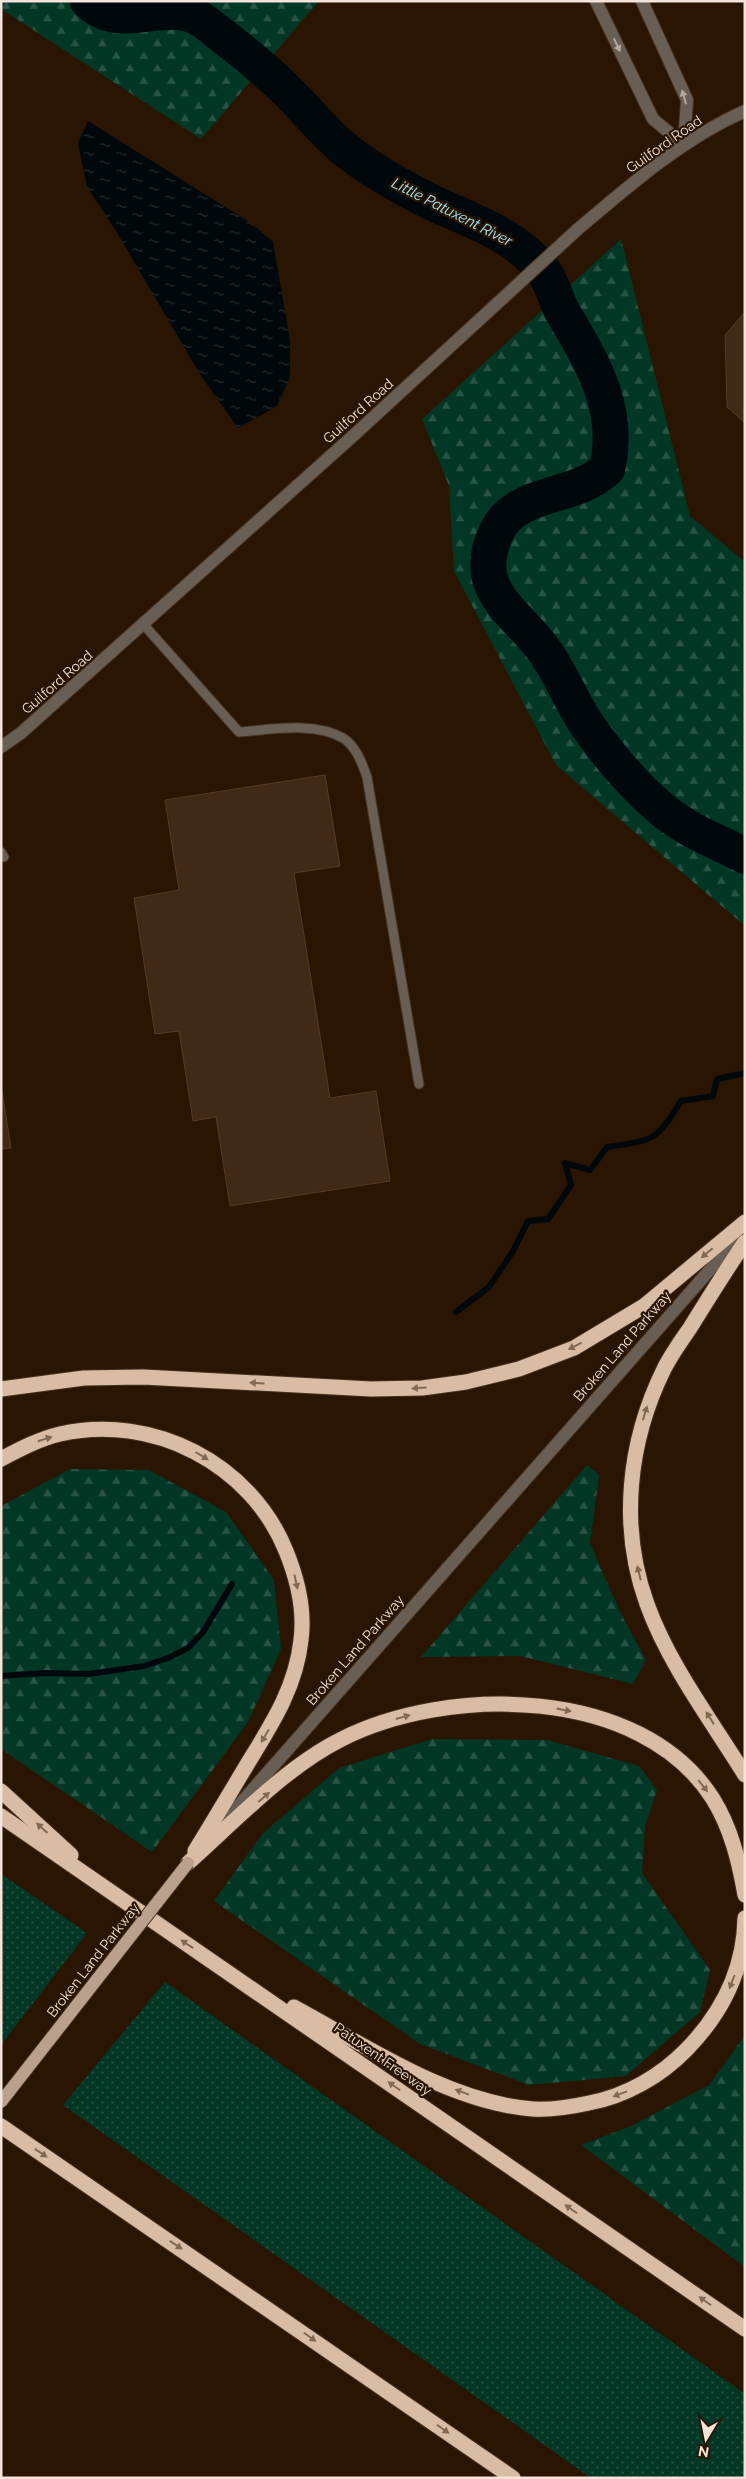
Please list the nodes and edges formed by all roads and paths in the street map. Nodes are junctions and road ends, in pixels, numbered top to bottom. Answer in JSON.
{"nodes":[{"id":1,"x":596,"y":1,"type":"edge"},
{"id":2,"x":642,"y":1,"type":"edge"},
{"id":3,"x":745,"y":111,"type":"edge"},
{"id":4,"x":684,"y":145,"type":"junction"},
{"id":5,"x":144,"y":625,"type":"junction"},
{"id":6,"x":1,"y":748,"type":"edge"},
{"id":7,"x":419,"y":1084,"type":"dead end"},
{"id":8,"x":745,"y":1222,"type":"edge"},
{"id":9,"x":745,"y":1230,"type":"edge"},
{"id":10,"x":745,"y":1242,"type":"edge"},
{"id":11,"x":1,"y":1389,"type":"edge"},
{"id":12,"x":1,"y":1460,"type":"edge"},
{"id":13,"x":745,"y":1775,"type":"edge"},
{"id":14,"x":1,"y":1792,"type":"edge"},
{"id":15,"x":1,"y":1816,"type":"edge"},
{"id":16,"x":188,"y":1864,"type":"junction"},
{"id":17,"x":745,"y":1895,"type":"edge"},
{"id":18,"x":117,"y":1896,"type":"junction"},
{"id":19,"x":745,"y":1918,"type":"edge"},
{"id":20,"x":227,"y":1971,"type":"junction"},
{"id":21,"x":1,"y":2102,"type":"edge"},
{"id":22,"x":1,"y":2126,"type":"edge"},
{"id":23,"x":745,"y":2329,"type":"edge"},
{"id":24,"x":513,"y":2478,"type":"edge"}],
"edges":[{"from":1,"to":4,"type":"street","one_way":true},
{"from":4,"to":2,"type":"street","one_way":true},
{"from":3,"to":4,"type":"street","name":"Guilford Road"},
{"from":4,"to":5,"type":"street","name":"Guilford Road"},
{"from":5,"to":6,"type":"street","name":"Guilford Road"},
{"from":5,"to":7,"type":"lane"},
{"from":8,"to":11,"type":"highway","one_way":true},
{"from":9,"to":16,"type":"street","name":"Broken Land Parkway"},
{"from":13,"to":10,"type":"highway","one_way":true},
{"from":12,"to":16,"type":"highway","one_way":true},
{"from":18,"to":14,"type":"highway","one_way":true},
{"from":15,"to":18,"type":"highway","name":"Patuxent Freeway"},
{"from":16,"to":17,"type":"highway","one_way":true},
{"from":16,"to":21,"type":"main road","name":"Broken Land Parkway","bridge":true},
{"from":20,"to":18,"type":"highway","name":"Patuxent Freeway","one_way":true},
{"from":19,"to":20,"type":"highway","one_way":true},
{"from":23,"to":20,"type":"highway","name":"Patuxent Freeway","one_way":true},
{"from":22,"to":24,"type":"highway","one_way":true}]}
